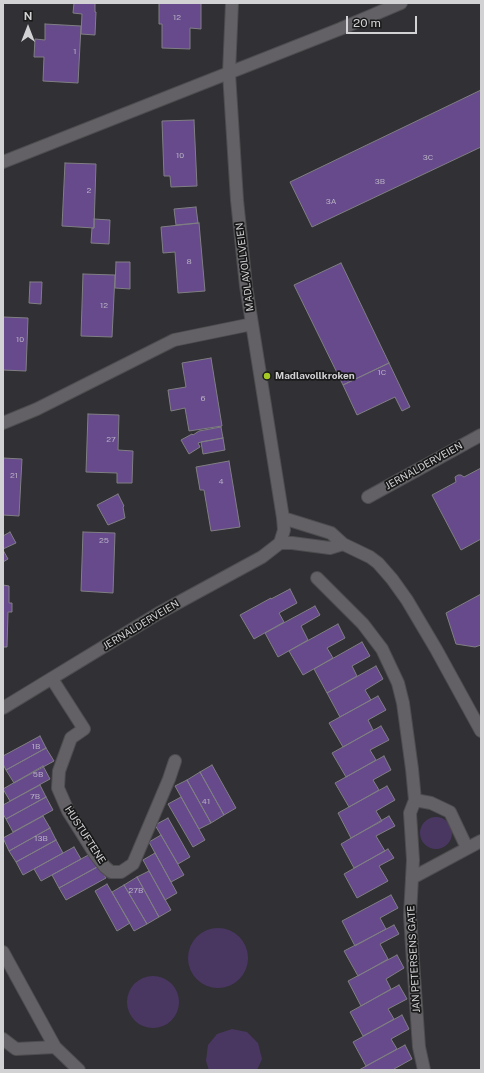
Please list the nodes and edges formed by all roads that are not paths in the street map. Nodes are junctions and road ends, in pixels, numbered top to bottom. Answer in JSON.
{"nodes":[{"id":1,"x":232,"y":3,"type":"edge"},
{"id":2,"x":401,"y":3,"type":"edge"},
{"id":3,"x":229,"y":73,"type":"junction"},
{"id":4,"x":3,"y":162,"type":"edge"},
{"id":5,"x":252,"y":324,"type":"junction"},
{"id":6,"x":3,"y":424,"type":"edge"},
{"id":7,"x":481,"y":435,"type":"edge"},
{"id":8,"x":368,"y":497,"type":"dead end"},
{"id":9,"x":284,"y":524,"type":"junction"},
{"id":10,"x":280,"y":543,"type":"junction"},
{"id":11,"x":343,"y":544,"type":"junction"},
{"id":12,"x":317,"y":578,"type":"dead end"},
{"id":13,"x":52,"y":679,"type":"junction"},
{"id":14,"x":3,"y":708,"type":"edge"},
{"id":15,"x":481,"y":731,"type":"edge"},
{"id":16,"x":175,"y":760,"type":"dead end"},
{"id":17,"x":415,"y":800,"type":"junction"},
{"id":18,"x":481,"y":841,"type":"edge"},
{"id":19,"x":467,"y":848,"type":"junction"},
{"id":20,"x":412,"y":878,"type":"junction"},
{"id":21,"x":3,"y":952,"type":"edge"},
{"id":22,"x":3,"y":1039,"type":"edge"},
{"id":23,"x":55,"y":1047,"type":"junction"},
{"id":24,"x":79,"y":1070,"type":"edge"},
{"id":25,"x":424,"y":1070,"type":"edge"}],
"edges":[{"from":1,"to":3,"type":"street","name":"MADLAVOLLVEIEN"},
{"from":2,"to":3,"type":"street"},
{"from":3,"to":4,"type":"street"},
{"from":3,"to":5,"type":"street","name":"MADLAVOLLVEIEN"},
{"from":5,"to":6,"type":"street"},
{"from":5,"to":9,"type":"street","name":"MADLAVOLLVEIEN"},
{"from":7,"to":8,"type":"street","name":"JERNALDERVEIEN"},
{"from":9,"to":10,"type":"street"},
{"from":9,"to":11,"type":"street"},
{"from":10,"to":11,"type":"street"},
{"from":10,"to":13,"type":"street","name":"JERNALDERVEIEN"},
{"from":11,"to":15,"type":"street"},
{"from":12,"to":17,"type":"street","name":"JAN PETERSENS GATE"},
{"from":13,"to":14,"type":"street","name":"JERNALDERVEIEN"},
{"from":13,"to":16,"type":"street","name":"HUSTUFTENE"},
{"from":17,"to":19,"type":"street"},
{"from":17,"to":20,"type":"street","name":"JAN PETERSENS GATE"},
{"from":18,"to":19,"type":"street"},
{"from":19,"to":20,"type":"street"},
{"from":20,"to":25,"type":"street","name":"JAN PETERSENS GATE"},
{"from":21,"to":23,"type":"street"},
{"from":22,"to":23,"type":"street"},
{"from":23,"to":24,"type":"street"}]}
